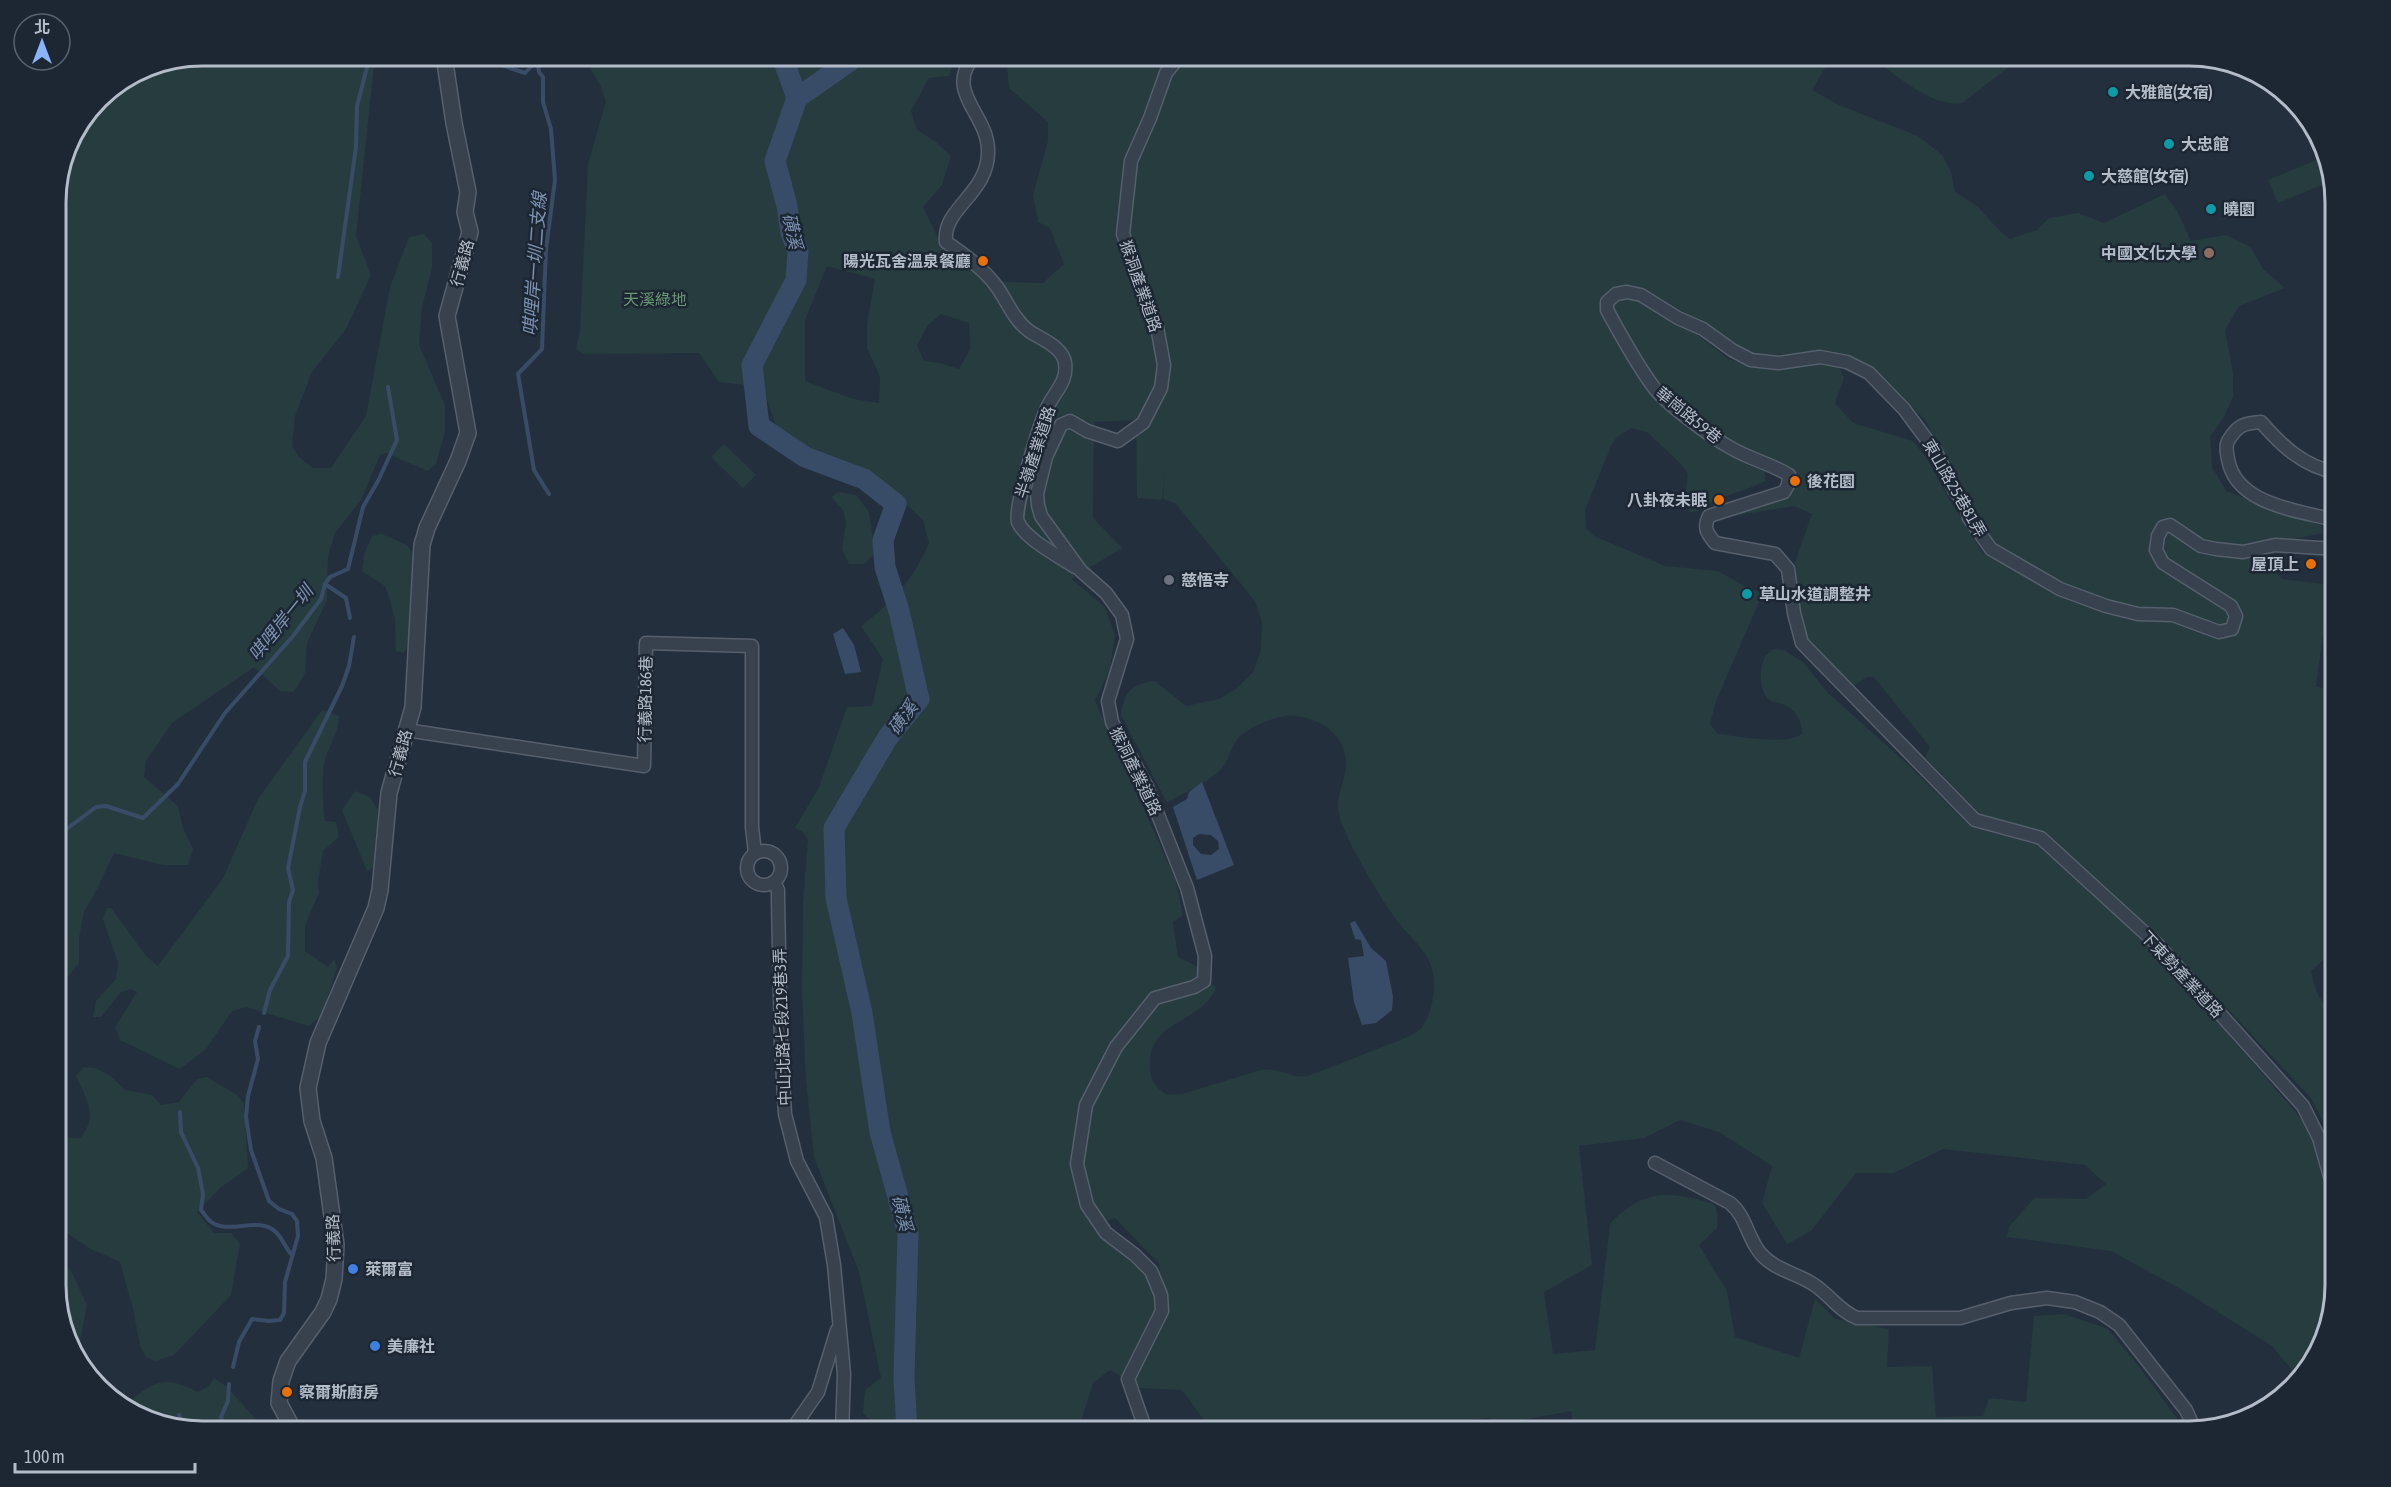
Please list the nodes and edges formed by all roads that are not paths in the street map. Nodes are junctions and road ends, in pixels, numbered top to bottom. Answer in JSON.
{"nodes":[{"id":1,"x":446,"y":66,"type":"edge"},
{"id":2,"x":966,"y":66,"type":"edge"},
{"id":3,"x":1172,"y":66,"type":"edge"},
{"id":4,"x":1607,"y":310,"type":"joint"},
{"id":5,"x":2325,"y":470,"type":"edge"},
{"id":6,"x":2325,"y":518,"type":"edge"},
{"id":7,"x":2325,"y":548,"type":"edge"},
{"id":8,"x":1081,"y":571,"type":"junction"},
{"id":9,"x":406,"y":730,"type":"junction"},
{"id":10,"x":1975,"y":820,"type":"joint"},
{"id":11,"x":761,"y":852,"type":"junction"},
{"id":12,"x":768,"y":883,"type":"junction"},
{"id":13,"x":2325,"y":1159,"type":"edge"},
{"id":14,"x":1655,"y":1163,"type":"dead end"},
{"id":15,"x":839,"y":1323,"type":"junction"},
{"id":16,"x":287,"y":1421,"type":"edge"},
{"id":17,"x":798,"y":1421,"type":"edge"},
{"id":18,"x":842,"y":1421,"type":"edge"},
{"id":19,"x":1143,"y":1421,"type":"edge"},
{"id":20,"x":2191,"y":1421,"type":"edge"}],
"edges":[{"from":1,"to":9,"type":"street","name":"行義路"},
{"from":2,"to":8,"type":"street","name":"半嶺產業道路"},
{"from":3,"to":8,"type":"street","name":"猴洞產業道路"},
{"from":4,"to":7,"type":"street","name":"東山路25巷81弄"},
{"from":4,"to":10,"type":"street","name":"華崗路59巷"},
{"from":5,"to":6,"type":"street"},
{"from":8,"to":19,"type":"street","name":"猴洞產業道路"},
{"from":9,"to":11,"type":"street","name":"行義路186巷"},
{"from":9,"to":16,"type":"street","name":"行義路"},
{"from":10,"to":13,"type":"street","name":"下東勢產業道路"},
{"from":11,"to":12,"type":"street"},
{"from":11,"to":12,"type":"street"},
{"from":12,"to":15,"type":"street","name":"中山北路七段219巷3弄"},
{"from":14,"to":20,"type":"street"},
{"from":15,"to":17,"type":"street"},
{"from":15,"to":18,"type":"street","name":"中山北路七段219巷3弄"}]}
